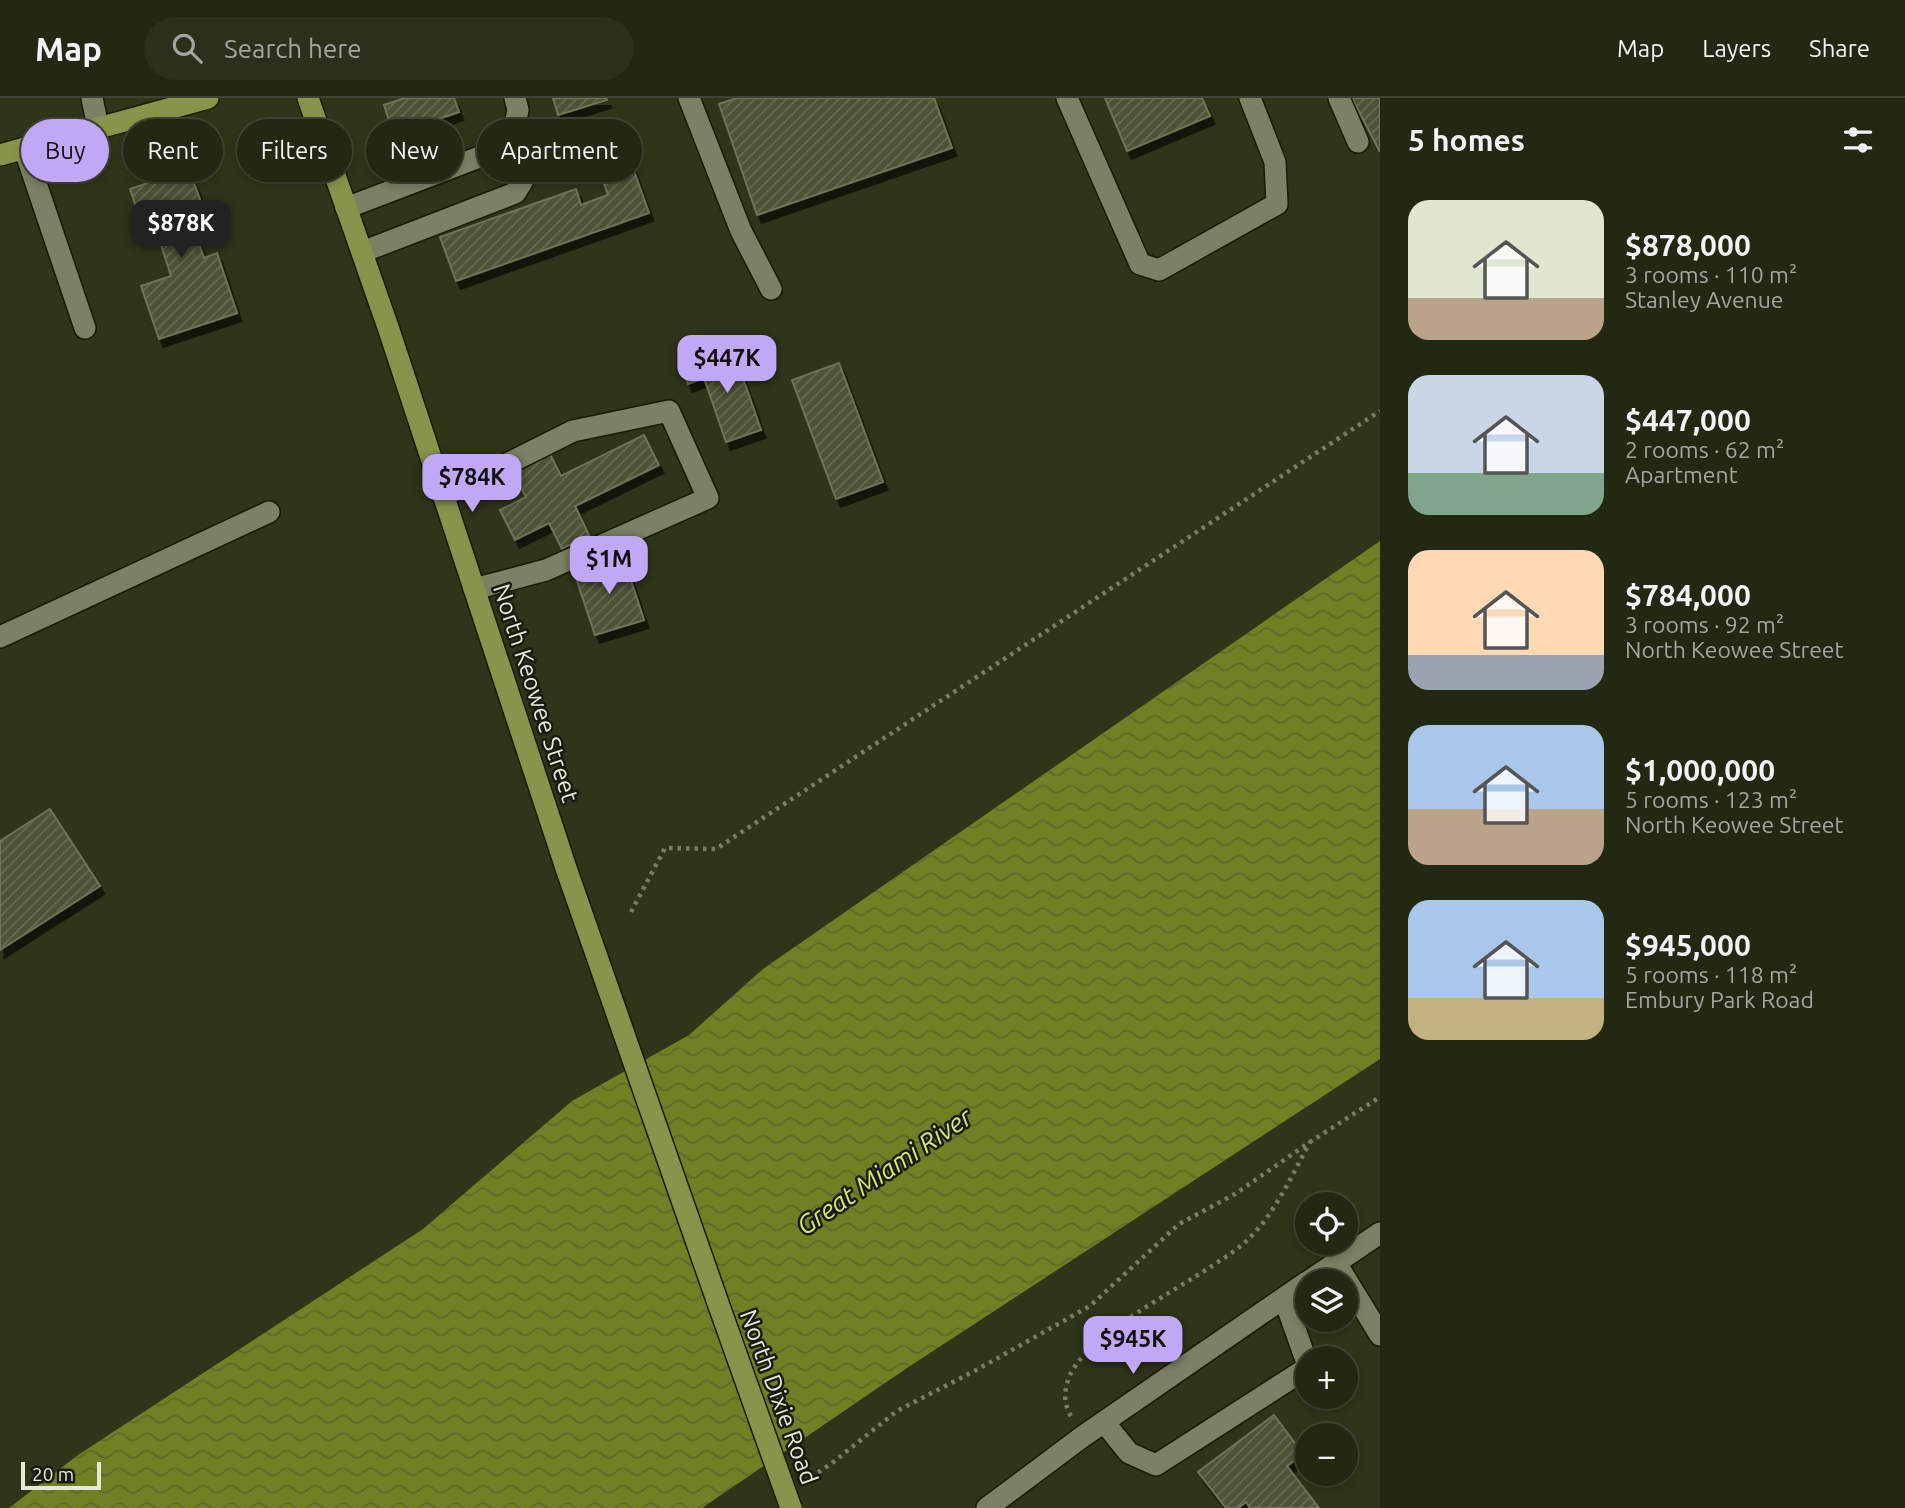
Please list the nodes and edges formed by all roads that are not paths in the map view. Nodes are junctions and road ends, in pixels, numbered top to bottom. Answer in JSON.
{"nodes":[{"id":1,"x":92,"y":98,"type":"edge"},
{"id":2,"x":208,"y":98,"type":"edge"},
{"id":3,"x":308,"y":98,"type":"edge"},
{"id":4,"x":515,"y":98,"type":"edge"},
{"id":5,"x":689,"y":98,"type":"edge"},
{"id":6,"x":1067,"y":98,"type":"edge"},
{"id":7,"x":1250,"y":98,"type":"edge"},
{"id":8,"x":1339,"y":98,"type":"edge"},
{"id":9,"x":96,"y":119,"type":"edge"},
{"id":10,"x":516,"y":119,"type":"edge"},
{"id":11,"x":109,"y":124,"type":"edge"},
{"id":12,"x":1358,"y":142,"type":"dead end"},
{"id":13,"x":21,"y":149,"type":"edge"},
{"id":14,"x":0,"y":155,"type":"edge"},
{"id":15,"x":477,"y":158,"type":"edge"},
{"id":16,"x":36,"y":182,"type":"edge"},
{"id":17,"x":522,"y":182,"type":"edge"},
{"id":18,"x":346,"y":208,"type":"junction"},
{"id":19,"x":362,"y":253,"type":"junction"},
{"id":20,"x":771,"y":289,"type":"dead end"},
{"id":21,"x":85,"y":328,"type":"dead end"},
{"id":22,"x":443,"y":496,"type":"junction"},
{"id":23,"x":269,"y":512,"type":"dead end"},
{"id":24,"x":474,"y":589,"type":"junction"},
{"id":25,"x":0,"y":637,"type":"edge"},
{"id":26,"x":1380,"y":1233,"type":"edge"},
{"id":27,"x":1335,"y":1263,"type":"junction"},
{"id":28,"x":1326,"y":1269,"type":"edge"},
{"id":29,"x":1295,"y":1291,"type":"edge"},
{"id":30,"x":1284,"y":1298,"type":"junction"},
{"id":31,"x":718,"y":1303,"type":"joint"},
{"id":32,"x":1380,"y":1335,"type":"edge"},
{"id":33,"x":1300,"y":1346,"type":"edge"},
{"id":34,"x":1295,"y":1374,"type":"edge"},
{"id":35,"x":1104,"y":1422,"type":"junction"},
{"id":36,"x":791,"y":1508,"type":"edge"},
{"id":37,"x":987,"y":1508,"type":"edge"}],
"edges":[{"from":1,"to":9,"type":"street"},
{"from":2,"to":11,"type":"main road"},
{"from":3,"to":18,"type":"main road","name":"North Keowee Street"},
{"from":4,"to":10,"type":"street"},
{"from":5,"to":20,"type":"street"},
{"from":6,"to":7,"type":"street"},
{"from":8,"to":12,"type":"street"},
{"from":13,"to":14,"type":"main road"},
{"from":15,"to":18,"type":"street"},
{"from":16,"to":21,"type":"street"},
{"from":17,"to":19,"type":"street"},
{"from":18,"to":19,"type":"main road","name":"North Keowee Street"},
{"from":19,"to":22,"type":"main road","name":"North Keowee Street"},
{"from":22,"to":24,"type":"main road","name":"North Keowee Street"},
{"from":22,"to":24,"type":"street"},
{"from":23,"to":25,"type":"street"},
{"from":24,"to":31,"type":"main road","name":"North Keowee Street"},
{"from":26,"to":27,"type":"street"},
{"from":27,"to":28,"type":"street"},
{"from":27,"to":32,"type":"street"},
{"from":29,"to":30,"type":"street"},
{"from":30,"to":33,"type":"street"},
{"from":30,"to":35,"type":"street"},
{"from":31,"to":36,"type":"main road","name":"North Dixie Road","bridge":true},
{"from":34,"to":35,"type":"street"},
{"from":35,"to":37,"type":"street"}]}
